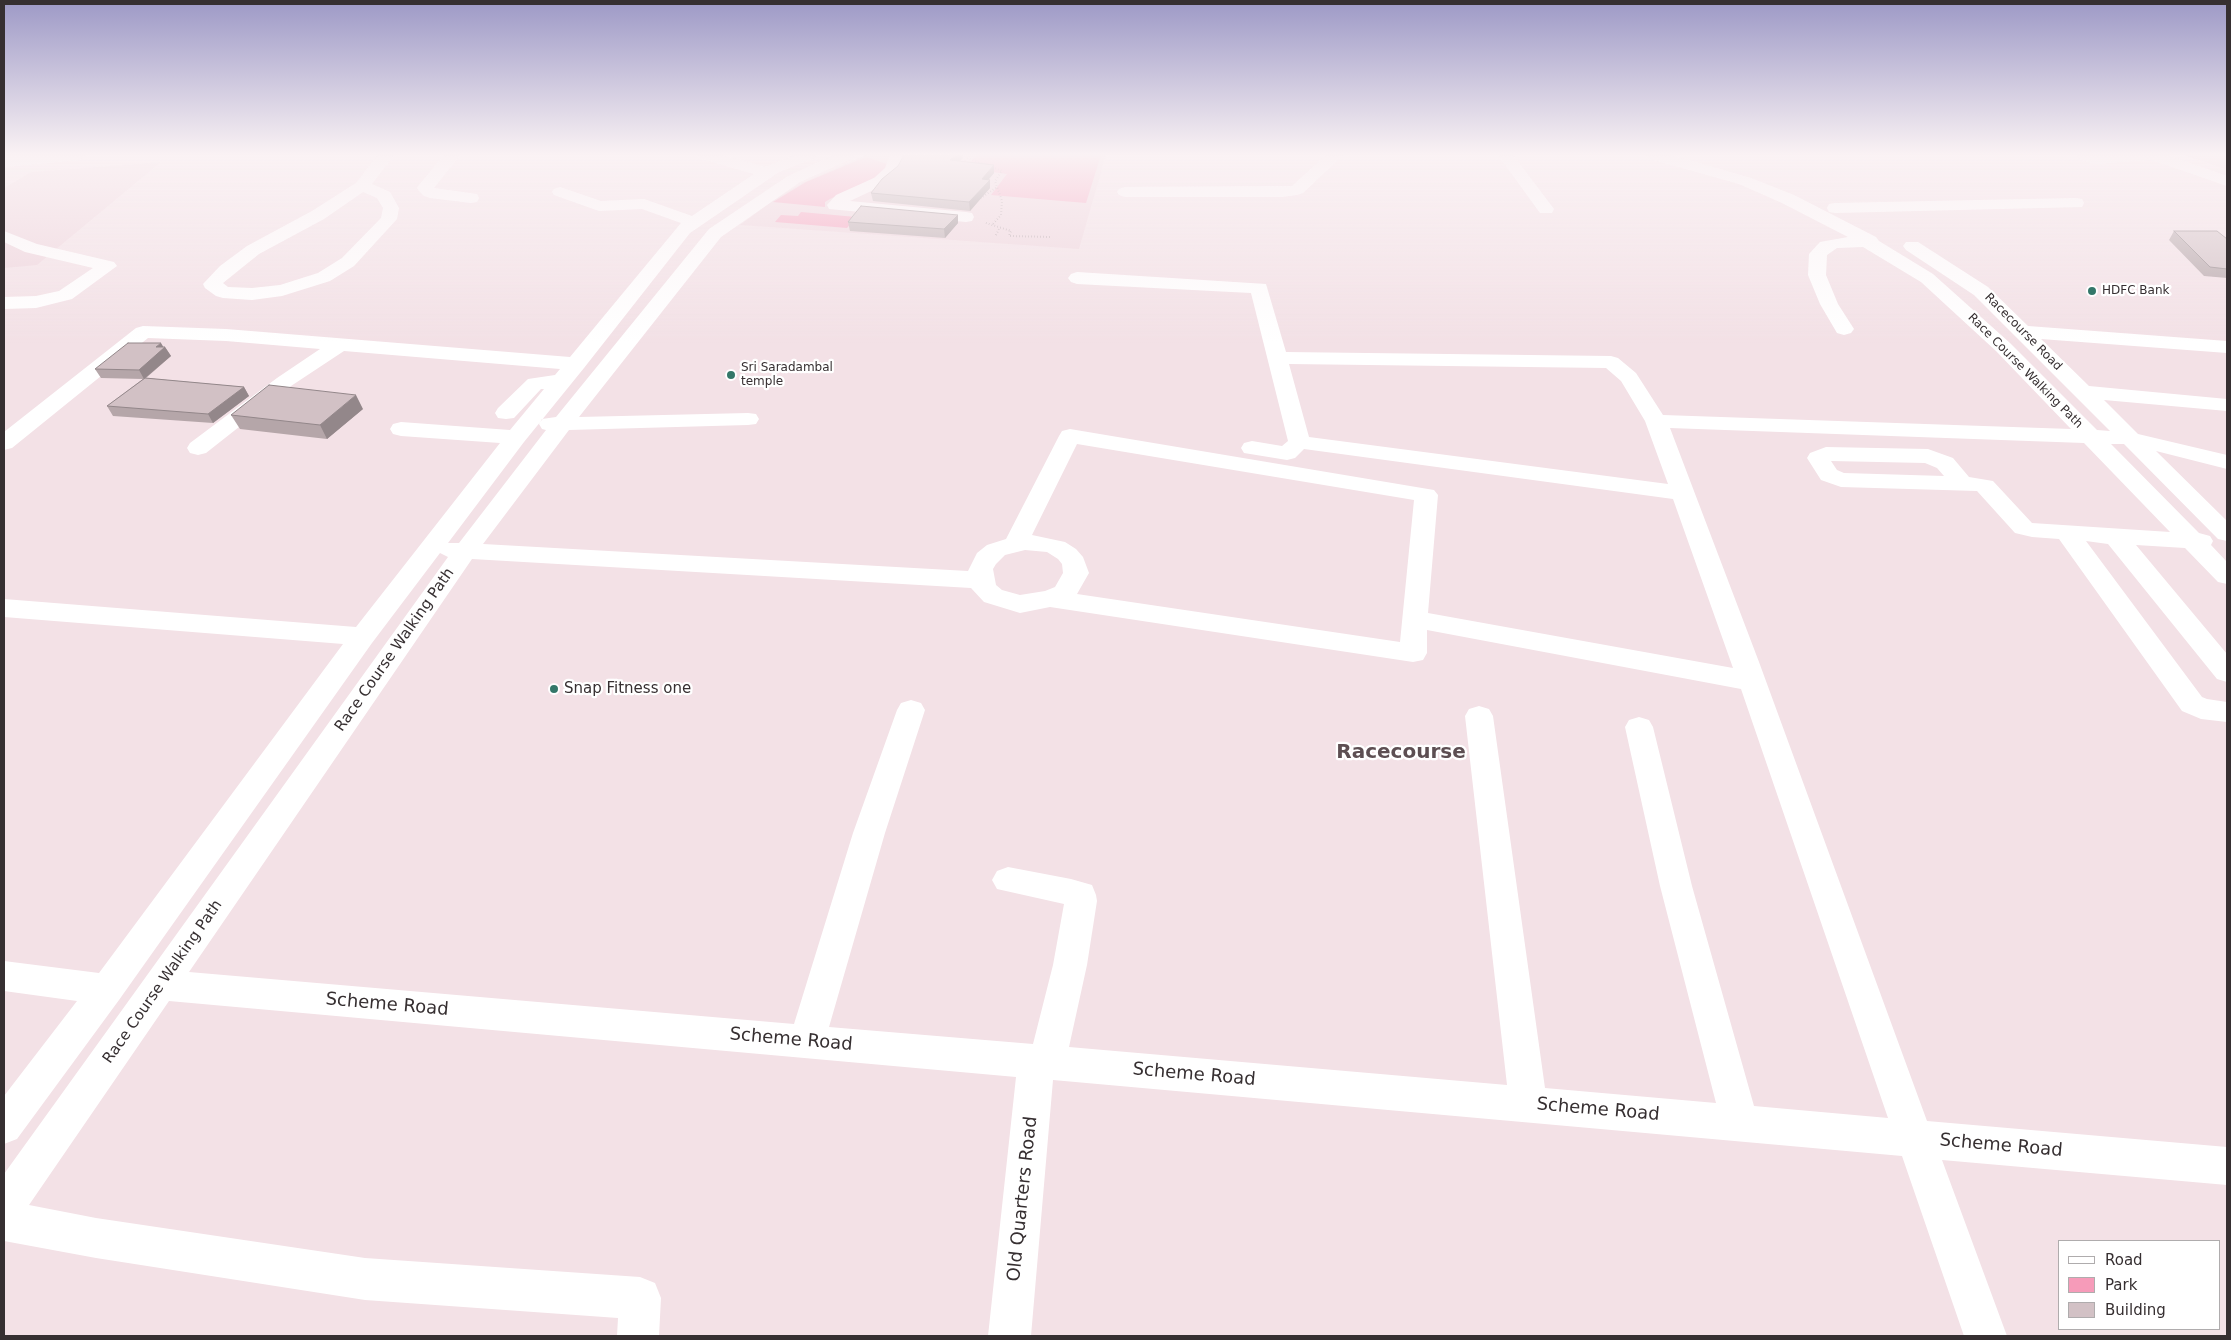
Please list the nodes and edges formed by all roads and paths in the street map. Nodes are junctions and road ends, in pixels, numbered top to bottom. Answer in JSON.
{"nodes":[{"id":1,"x":315,"y":218,"type":"edge"},
{"id":2,"x":389,"y":218,"type":"edge"},
{"id":3,"x":681,"y":218,"type":"edge"},
{"id":4,"x":700,"y":218,"type":"edge"},
{"id":5,"x":738,"y":218,"type":"edge"},
{"id":6,"x":981,"y":218,"type":"edge"},
{"id":7,"x":999,"y":218,"type":"edge"},
{"id":8,"x":1823,"y":218,"type":"edge"},
{"id":9,"x":1855,"y":218,"type":"edge"},
{"id":10,"x":693,"y":222,"type":"junction"},
{"id":11,"x":992,"y":225,"type":"junction"},
{"id":12,"x":1000,"y":228,"type":"junction"},
{"id":13,"x":996,"y":235,"type":"dead end"},
{"id":14,"x":4,"y":236,"type":"edge"},
{"id":15,"x":1051,"y":237,"type":"dead end"},
{"id":16,"x":1896,"y":237,"type":"junction"},
{"id":17,"x":1868,"y":241,"type":"junction"},
{"id":18,"x":1077,"y":278,"type":"dead end"},
{"id":19,"x":4,"y":303,"type":"edge"},
{"id":20,"x":1844,"y":329,"type":"dead end"},
{"id":21,"x":2022,"y":332,"type":"junction"},
{"id":22,"x":342,"y":344,"type":"junction"},
{"id":23,"x":2227,"y":347,"type":"edge"},
{"id":24,"x":1278,"y":358,"type":"junction"},
{"id":25,"x":576,"y":364,"type":"junction"},
{"id":26,"x":2083,"y":392,"type":"junction"},
{"id":27,"x":2227,"y":405,"type":"edge"},
{"id":28,"x":748,"y":419,"type":"dead end"},
{"id":29,"x":1656,"y":421,"type":"junction"},
{"id":30,"x":563,"y":423,"type":"junction"},
{"id":31,"x":1081,"y":423,"type":"dead end"},
{"id":32,"x":516,"y":425,"type":"junction"},
{"id":33,"x":401,"y":429,"type":"dead end"},
{"id":34,"x":2091,"y":437,"type":"junction"},
{"id":35,"x":2129,"y":438,"type":"junction"},
{"id":36,"x":1299,"y":442,"type":"junction"},
{"id":37,"x":4,"y":443,"type":"edge"},
{"id":38,"x":198,"y":448,"type":"dead end"},
{"id":39,"x":2227,"y":462,"type":"edge"},
{"id":40,"x":1962,"y":483,"type":"junction"},
{"id":41,"x":1683,"y":493,"type":"junction"},
{"id":42,"x":2222,"y":526,"type":"edge"},
{"id":43,"x":2071,"y":532,"type":"junction"},
{"id":44,"x":2184,"y":532,"type":"junction"},
{"id":45,"x":2116,"y":537,"type":"junction"},
{"id":46,"x":1015,"y":544,"type":"junction"},
{"id":47,"x":430,"y":550,"type":"junction"},
{"id":48,"x":466,"y":550,"type":"junction"},
{"id":49,"x":2227,"y":576,"type":"edge"},
{"id":50,"x":981,"y":580,"type":"junction"},
{"id":51,"x":1050,"y":600,"type":"junction"},
{"id":52,"x":4,"y":608,"type":"edge"},
{"id":53,"x":1414,"y":619,"type":"junction"},
{"id":54,"x":363,"y":637,"type":"junction"},
{"id":55,"x":2227,"y":672,"type":"edge"},
{"id":56,"x":1751,"y":681,"type":"junction"},
{"id":57,"x":910,"y":710,"type":"dead end"},
{"id":58,"x":2227,"y":712,"type":"edge"},
{"id":59,"x":1479,"y":716,"type":"dead end"},
{"id":60,"x":1639,"y":727,"type":"dead end"},
{"id":61,"x":1008,"y":880,"type":"dead end"},
{"id":62,"x":4,"y":976,"type":"edge"},
{"id":63,"x":161,"y":986,"type":"junction"},
{"id":64,"x":106,"y":989,"type":"junction"},
{"id":65,"x":807,"y":1042,"type":"junction"},
{"id":66,"x":1042,"y":1062,"type":"junction"},
{"id":67,"x":1528,"y":1104,"type":"junction"},
{"id":68,"x":1740,"y":1123,"type":"junction"},
{"id":69,"x":4,"y":1126,"type":"edge"},
{"id":70,"x":1916,"y":1138,"type":"junction"},
{"id":71,"x":2227,"y":1166,"type":"edge"},
{"id":72,"x":4,"y":1207,"type":"edge"},
{"id":73,"x":4,"y":1221,"type":"edge"},
{"id":74,"x":638,"y":1336,"type":"edge"},
{"id":75,"x":1009,"y":1336,"type":"edge"},
{"id":76,"x":1985,"y":1336,"type":"edge"}],
"edges":[{"from":1,"to":2,"type":"street"},
{"from":3,"to":10,"type":"street"},
{"from":4,"to":10,"type":"street"},
{"from":5,"to":30,"type":"street","name":"Race Course Walking Path"},
{"from":6,"to":11,"type":"path"},
{"from":7,"to":11,"type":"path"},
{"from":8,"to":17,"type":"street","name":"Race Course Walking Path"},
{"from":9,"to":16,"type":"street","name":"Racecourse Road"},
{"from":10,"to":25,"type":"street"},
{"from":11,"to":12,"type":"path"},
{"from":12,"to":13,"type":"path"},
{"from":12,"to":15,"type":"path"},
{"from":14,"to":19,"type":"street"},
{"from":16,"to":17,"type":"street"},
{"from":16,"to":21,"type":"street","name":"Racecourse Road"},
{"from":17,"to":20,"type":"street"},
{"from":17,"to":34,"type":"street","name":"Race Course Walking Path"},
{"from":18,"to":24,"type":"street"},
{"from":21,"to":23,"type":"street"},
{"from":21,"to":26,"type":"street","name":"Racecourse Road"},
{"from":22,"to":25,"type":"street"},
{"from":22,"to":37,"type":"street"},
{"from":22,"to":38,"type":"street"},
{"from":24,"to":29,"type":"street"},
{"from":24,"to":36,"type":"street"},
{"from":25,"to":32,"type":"street"},
{"from":26,"to":27,"type":"street"},
{"from":26,"to":35,"type":"street","name":"Racecourse Road"},
{"from":28,"to":30,"type":"street"},
{"from":29,"to":34,"type":"street"},
{"from":29,"to":41,"type":"street"},
{"from":30,"to":32,"type":"street"},
{"from":30,"to":48,"type":"street","name":"Race Course Walking Path"},
{"from":31,"to":36,"type":"street"},
{"from":32,"to":33,"type":"street"},
{"from":32,"to":47,"type":"street"},
{"from":34,"to":35,"type":"street"},
{"from":34,"to":44,"type":"street","name":"Race Course Walking Path"},
{"from":35,"to":39,"type":"street"},
{"from":35,"to":42,"type":"street","name":"Racecourse Road"},
{"from":36,"to":41,"type":"street"},
{"from":40,"to":40,"type":"street"},
{"from":40,"to":43,"type":"street"},
{"from":41,"to":56,"type":"street"},
{"from":42,"to":44,"type":"street"},
{"from":43,"to":44,"type":"street"},
{"from":43,"to":45,"type":"street"},
{"from":43,"to":58,"type":"street"},
{"from":44,"to":45,"type":"street"},
{"from":44,"to":49,"type":"street","name":"Race Course Walking Path"},
{"from":45,"to":55,"type":"street"},
{"from":46,"to":50,"type":"street"},
{"from":46,"to":51,"type":"street"},
{"from":46,"to":53,"type":"street"},
{"from":47,"to":48,"type":"street"},
{"from":47,"to":54,"type":"street"},
{"from":48,"to":50,"type":"street"},
{"from":48,"to":63,"type":"street","name":"Race Course Walking Path"},
{"from":50,"to":51,"type":"street"},
{"from":51,"to":53,"type":"street"},
{"from":52,"to":54,"type":"street"},
{"from":53,"to":56,"type":"street"},
{"from":54,"to":64,"type":"street"},
{"from":56,"to":70,"type":"street"},
{"from":57,"to":65,"type":"street"},
{"from":59,"to":67,"type":"street"},
{"from":60,"to":68,"type":"street"},
{"from":61,"to":66,"type":"street","name":"Old Quarters Road"},
{"from":62,"to":64,"type":"street"},
{"from":63,"to":65,"type":"street","name":"Scheme Road"},
{"from":63,"to":72,"type":"street","name":"Race Course Walking Path"},
{"from":64,"to":69,"type":"street"},
{"from":65,"to":66,"type":"street","name":"Scheme Road"},
{"from":66,"to":67,"type":"street","name":"Scheme Road"},
{"from":66,"to":75,"type":"street","name":"Old Quarters Road"},
{"from":67,"to":68,"type":"street","name":"Scheme Road"},
{"from":68,"to":70,"type":"street","name":"Scheme Road"},
{"from":70,"to":71,"type":"street","name":"Scheme Road"},
{"from":70,"to":76,"type":"street"},
{"from":73,"to":74,"type":"street"}]}
